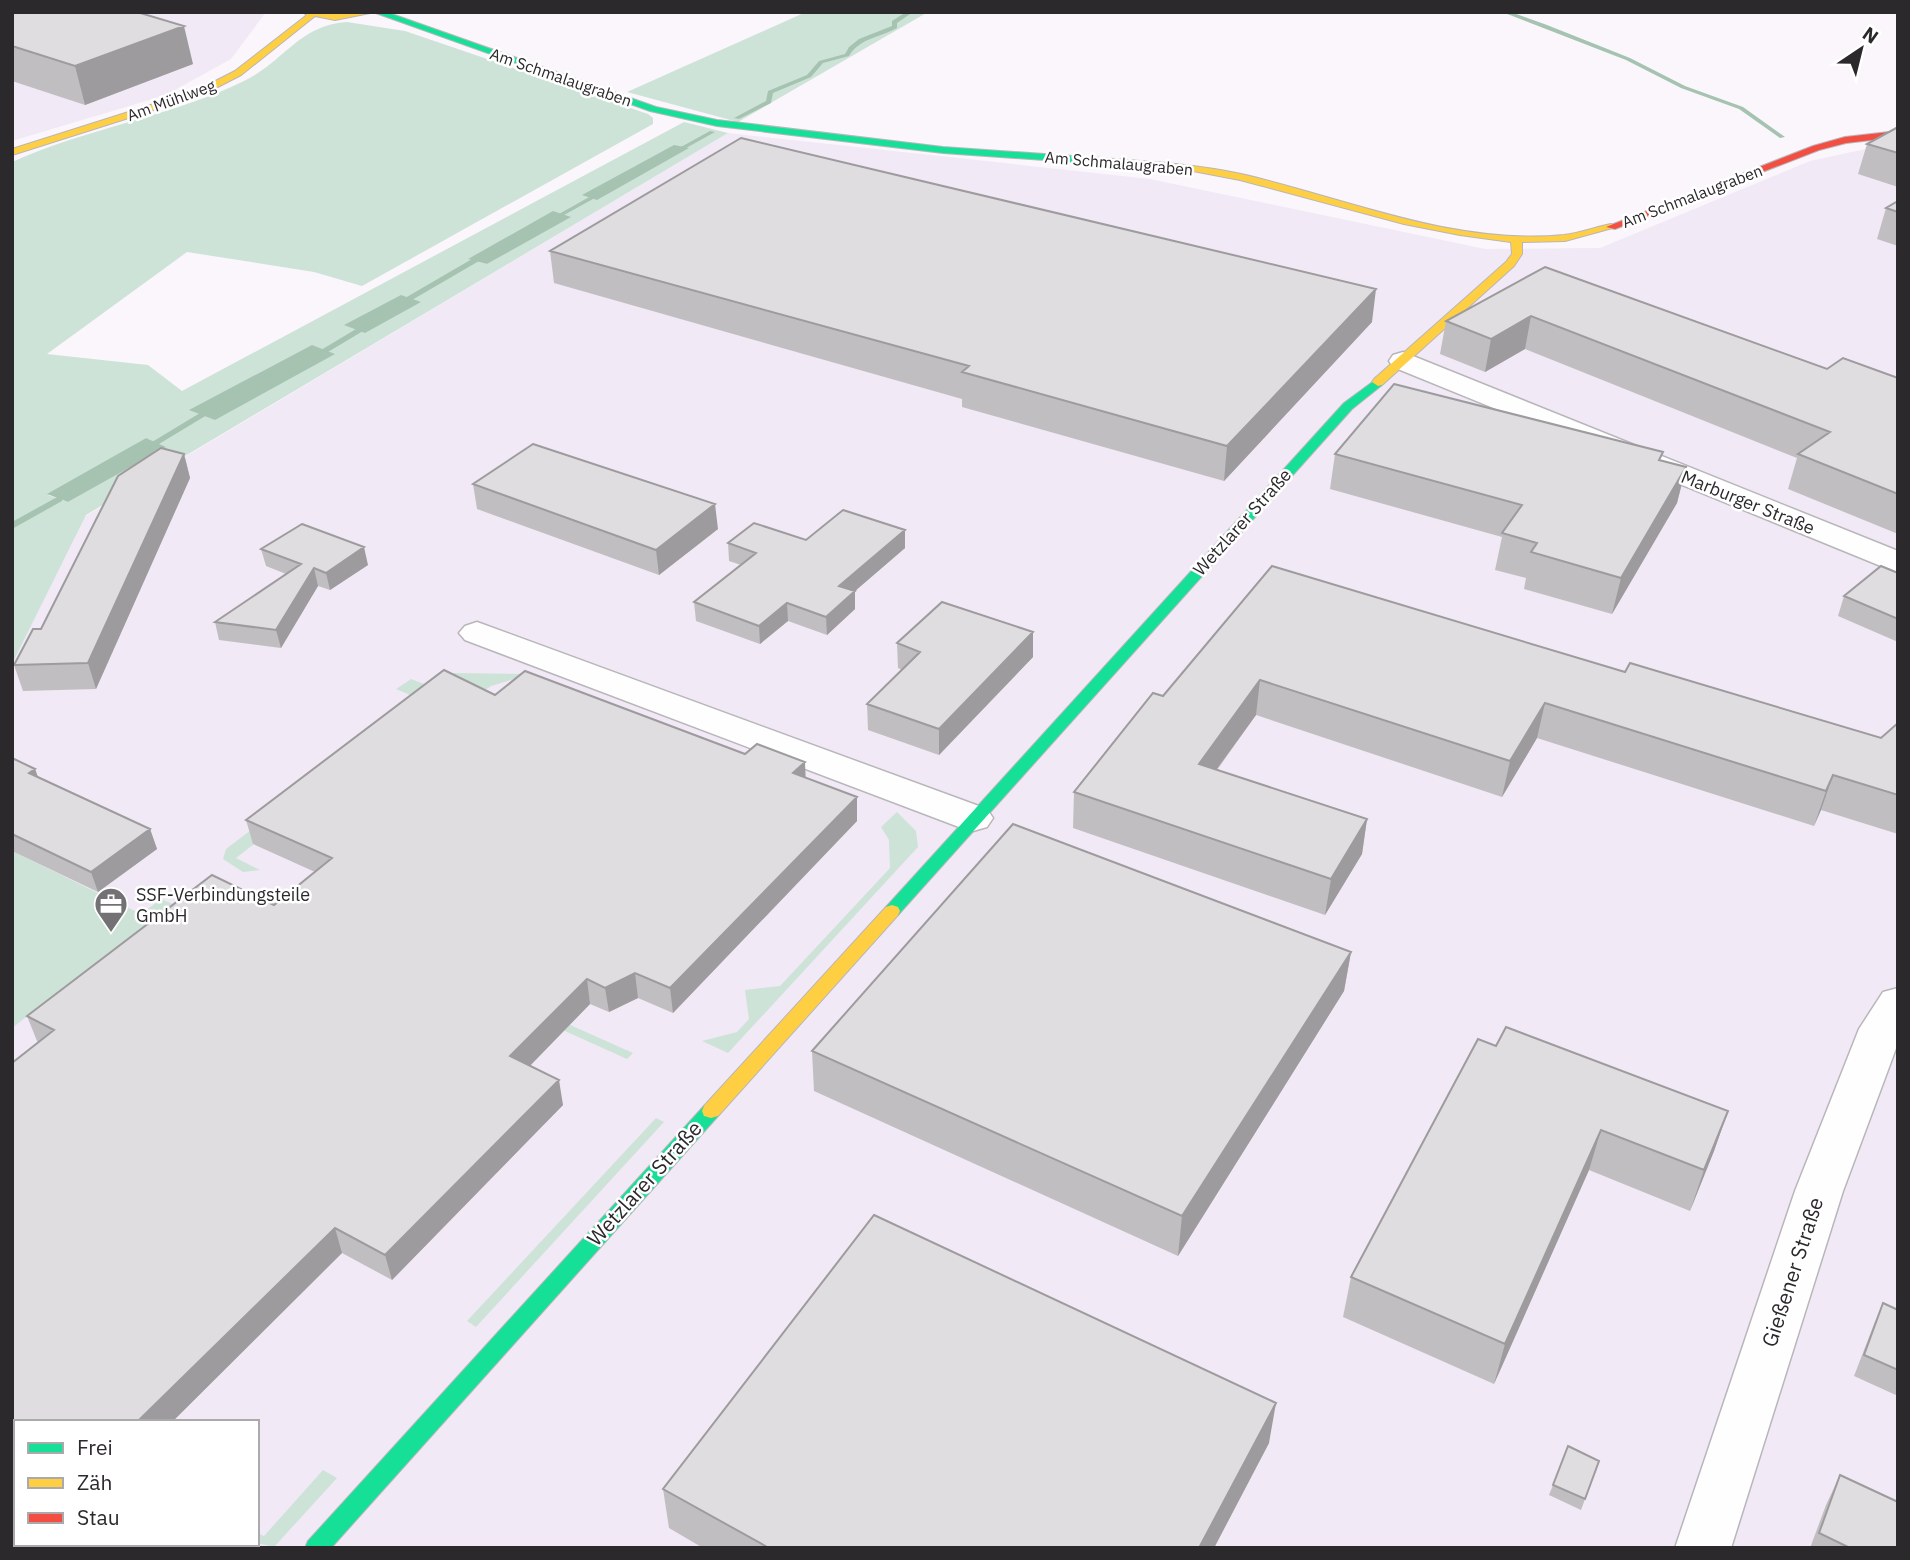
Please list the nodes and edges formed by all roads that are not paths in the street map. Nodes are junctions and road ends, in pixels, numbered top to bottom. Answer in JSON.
{"nodes":[{"id":1,"x":371,"y":12,"type":"edge"},
{"id":2,"x":377,"y":12,"type":"edge"},
{"id":3,"x":309,"y":13,"type":"edge"},
{"id":4,"x":1898,"y":134,"type":"edge"},
{"id":5,"x":12,"y":152,"type":"edge"},
{"id":6,"x":1516,"y":239,"type":"junction"},
{"id":7,"x":1403,"y":361,"type":"junction"},
{"id":8,"x":1898,"y":563,"type":"edge"},
{"id":9,"x":477,"y":633,"type":"dead end"},
{"id":10,"x":972,"y":818,"type":"junction"},
{"id":11,"x":1898,"y":1003,"type":"edge"},
{"id":12,"x":317,"y":1548,"type":"edge"},
{"id":13,"x":1703,"y":1548,"type":"edge"}],
"edges":[{"from":1,"to":3,"type":"main road"},
{"from":2,"to":6,"type":"main road","name":"Am Schmalaugraben"},
{"from":3,"to":5,"type":"main road","name":"Am Mühlweg"},
{"from":4,"to":6,"type":"main road","name":"Am Schmalaugraben"},
{"from":6,"to":7,"type":"main road","name":"Wetzlarer Straße"},
{"from":7,"to":8,"type":"street","name":"Marburger Straße"},
{"from":7,"to":10,"type":"main road","name":"Wetzlarer Straße"},
{"from":9,"to":10,"type":"street"},
{"from":10,"to":12,"type":"main road","name":"Wetzlarer Straße"},
{"from":11,"to":13,"type":"street","name":"Gießener Straße"}]}
